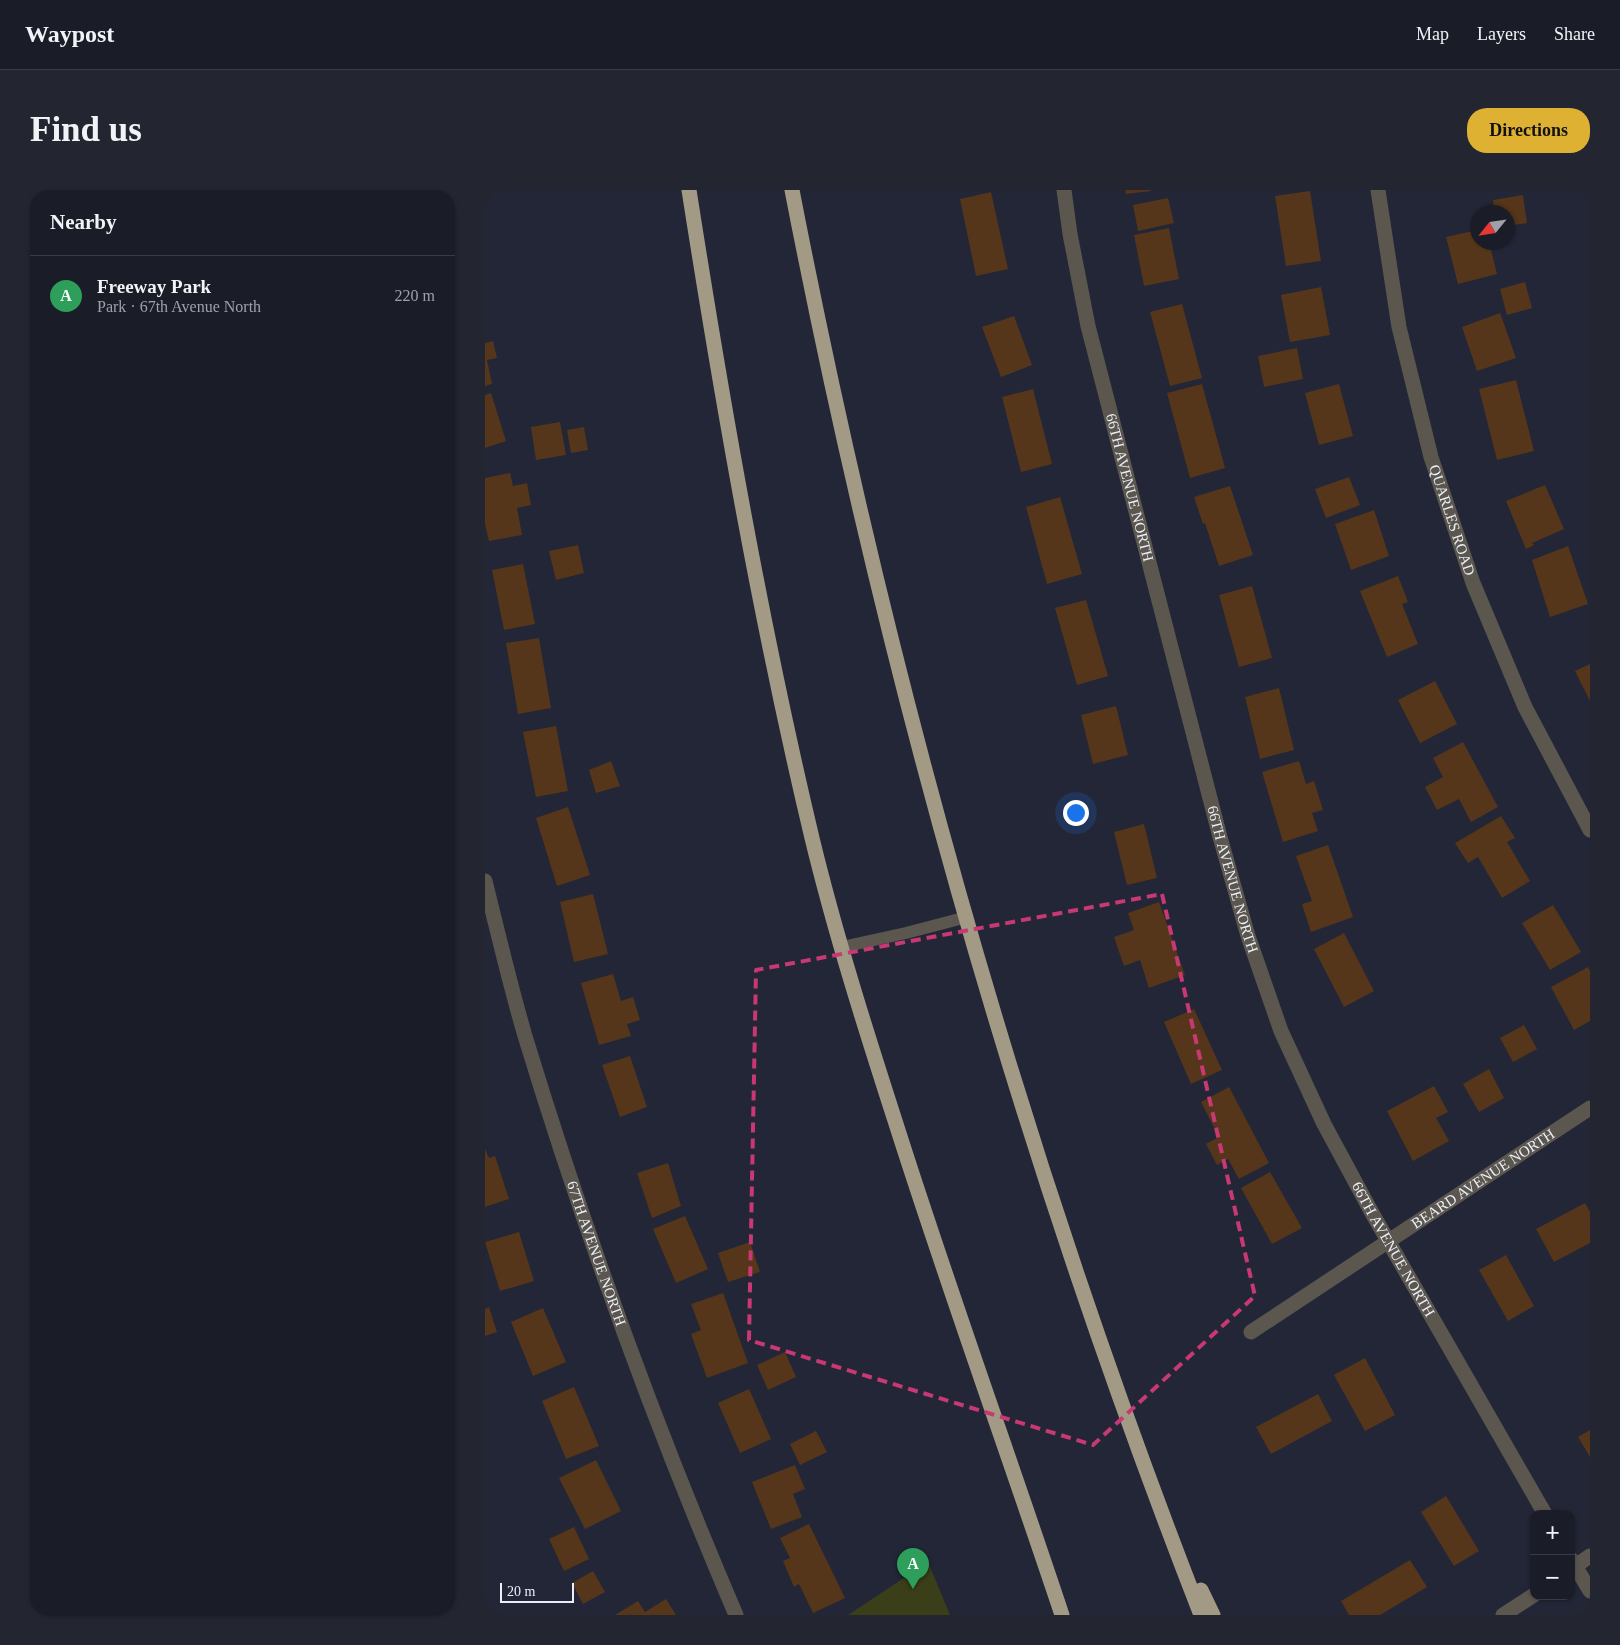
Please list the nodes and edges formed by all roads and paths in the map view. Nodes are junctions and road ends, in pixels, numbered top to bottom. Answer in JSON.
{"nodes":[{"id":1,"x":689,"y":190,"type":"edge"},
{"id":2,"x":792,"y":190,"type":"edge"},
{"id":3,"x":1064,"y":190,"type":"edge"},
{"id":4,"x":1378,"y":190,"type":"edge"},
{"id":5,"x":1590,"y":830,"type":"edge"},
{"id":6,"x":485,"y":881,"type":"edge"},
{"id":7,"x":967,"y":917,"type":"junction"},
{"id":8,"x":842,"y":947,"type":"junction"},
{"id":9,"x":1590,"y":1108,"type":"edge"},
{"id":10,"x":1389,"y":1242,"type":"junction"},
{"id":11,"x":1251,"y":1332,"type":"dead end"},
{"id":12,"x":1021,"y":1490,"type":"junction"},
{"id":13,"x":1160,"y":1505,"type":"junction"},
{"id":14,"x":1543,"y":1510,"type":"edge"},
{"id":15,"x":1590,"y":1556,"type":"edge"},
{"id":16,"x":1575,"y":1564,"type":"edge"},
{"id":17,"x":1575,"y":1568,"type":"edge"},
{"id":18,"x":1590,"y":1591,"type":"edge"},
{"id":19,"x":1530,"y":1597,"type":"edge"},
{"id":20,"x":736,"y":1615,"type":"edge"},
{"id":21,"x":1062,"y":1615,"type":"edge"},
{"id":22,"x":1071,"y":1615,"type":"edge"},
{"id":23,"x":1201,"y":1615,"type":"edge"},
{"id":24,"x":1213,"y":1615,"type":"edge"},
{"id":25,"x":1503,"y":1615,"type":"edge"}],
"edges":[{"from":1,"to":8,"type":"highway"},
{"from":2,"to":7,"type":"highway"},
{"from":3,"to":10,"type":"street","name":"66TH AVENUE NORTH"},
{"from":4,"to":5,"type":"street","name":"QUARLES ROAD"},
{"from":6,"to":20,"type":"street","name":"67TH AVENUE NORTH"},
{"from":7,"to":8,"type":"lane"},
{"from":7,"to":13,"type":"highway"},
{"from":8,"to":12,"type":"highway"},
{"from":9,"to":10,"type":"street","name":"BEARD AVENUE NORTH"},
{"from":10,"to":11,"type":"street","name":"BEARD AVENUE NORTH"},
{"from":10,"to":14,"type":"street","name":"66TH AVENUE NORTH"},
{"from":12,"to":21,"type":"highway"},
{"from":12,"to":22,"type":"highway"},
{"from":13,"to":23,"type":"highway"},
{"from":13,"to":24,"type":"highway"},
{"from":15,"to":16,"type":"street"},
{"from":17,"to":18,"type":"street"},
{"from":19,"to":25,"type":"street"}]}
